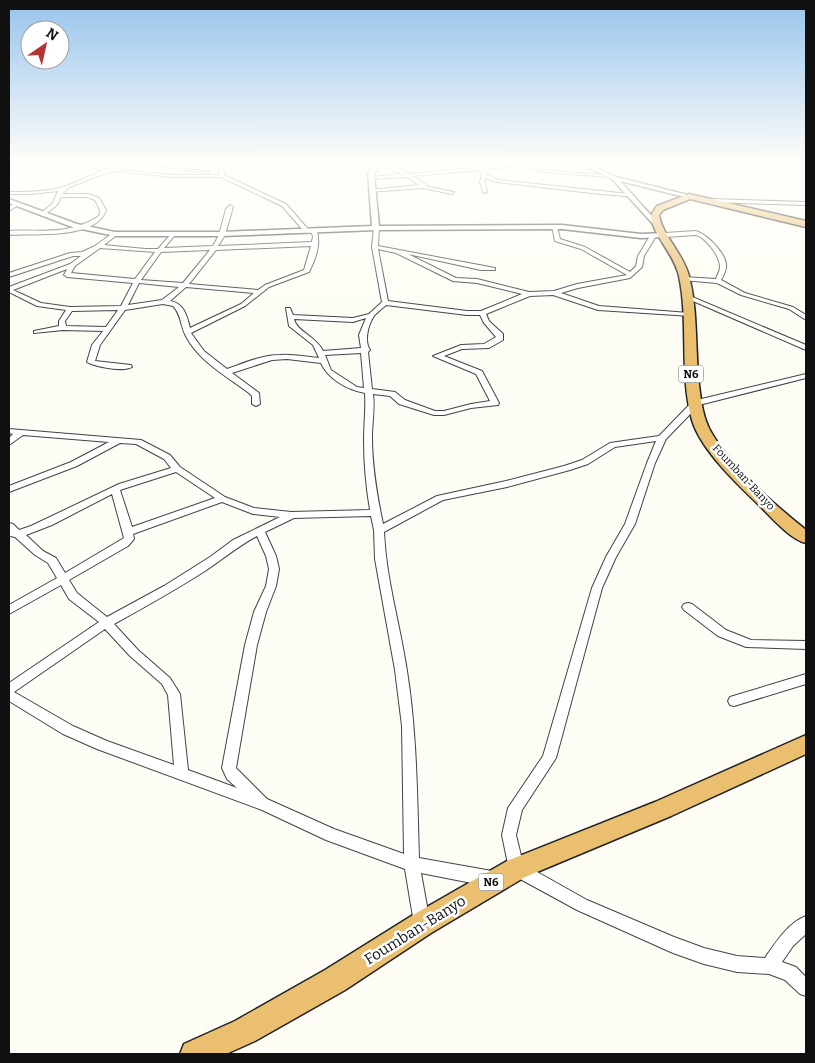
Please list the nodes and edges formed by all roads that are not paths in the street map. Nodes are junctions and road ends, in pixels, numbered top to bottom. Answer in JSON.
{"nodes":[{"id":1,"x":43,"y":214,"type":"edge"},
{"id":2,"x":102,"y":214,"type":"edge"},
{"id":3,"x":228,"y":214,"type":"edge"},
{"id":4,"x":292,"y":214,"type":"edge"},
{"id":5,"x":374,"y":214,"type":"edge"},
{"id":6,"x":643,"y":214,"type":"edge"},
{"id":7,"x":656,"y":214,"type":"edge"},
{"id":8,"x":763,"y":214,"type":"edge"},
{"id":9,"x":806,"y":224,"type":"edge"},
{"id":10,"x":554,"y":227,"type":"junction"},
{"id":11,"x":83,"y":228,"type":"junction"},
{"id":12,"x":376,"y":228,"type":"junction"},
{"id":13,"x":312,"y":231,"type":"junction"},
{"id":14,"x":658,"y":231,"type":"junction"},
{"id":15,"x":9,"y":233,"type":"edge"},
{"id":16,"x":115,"y":234,"type":"junction"},
{"id":17,"x":221,"y":234,"type":"junction"},
{"id":18,"x":172,"y":235,"type":"junction"},
{"id":19,"x":314,"y":244,"type":"junction"},
{"id":20,"x":99,"y":246,"type":"junction"},
{"id":21,"x":375,"y":247,"type":"junction"},
{"id":22,"x":212,"y":249,"type":"junction"},
{"id":23,"x":160,"y":250,"type":"junction"},
{"id":24,"x":398,"y":252,"type":"junction"},
{"id":25,"x":72,"y":266,"type":"junction"},
{"id":26,"x":493,"y":269,"type":"dead end"},
{"id":27,"x":9,"y":275,"type":"edge"},
{"id":28,"x":631,"y":275,"type":"junction"},
{"id":29,"x":684,"y":279,"type":"junction"},
{"id":30,"x":718,"y":281,"type":"junction"},
{"id":31,"x":137,"y":282,"type":"junction"},
{"id":32,"x":185,"y":286,"type":"junction"},
{"id":33,"x":9,"y":289,"type":"edge"},
{"id":34,"x":260,"y":292,"type":"junction"},
{"id":35,"x":554,"y":293,"type":"junction"},
{"id":36,"x":529,"y":294,"type":"junction"},
{"id":37,"x":688,"y":296,"type":"junction"},
{"id":38,"x":164,"y":302,"type":"junction"},
{"id":39,"x":385,"y":303,"type":"junction"},
{"id":40,"x":70,"y":308,"type":"junction"},
{"id":41,"x":123,"y":308,"type":"junction"},
{"id":42,"x":482,"y":313,"type":"junction"},
{"id":43,"x":371,"y":315,"type":"junction"},
{"id":44,"x":689,"y":315,"type":"junction"},
{"id":45,"x":806,"y":318,"type":"edge"},
{"id":46,"x":63,"y":328,"type":"junction"},
{"id":47,"x":108,"y":329,"type":"junction"},
{"id":48,"x":36,"y":332,"type":"dead end"},
{"id":49,"x":188,"y":332,"type":"junction"},
{"id":50,"x":806,"y":348,"type":"edge"},
{"id":51,"x":366,"y":350,"type":"junction"},
{"id":52,"x":320,"y":353,"type":"junction"},
{"id":53,"x":324,"y":361,"type":"junction"},
{"id":54,"x":128,"y":367,"type":"dead end"},
{"id":55,"x":227,"y":372,"type":"junction"},
{"id":56,"x":806,"y":376,"type":"edge"},
{"id":57,"x":369,"y":391,"type":"junction"},
{"id":58,"x":696,"y":403,"type":"junction"},
{"id":59,"x":256,"y":404,"type":"dead end"},
{"id":60,"x":9,"y":431,"type":"edge"},
{"id":61,"x":22,"y":432,"type":"junction"},
{"id":62,"x":662,"y":438,"type":"junction"},
{"id":63,"x":119,"y":440,"type":"junction"},
{"id":64,"x":9,"y":442,"type":"edge"},
{"id":65,"x":177,"y":469,"type":"junction"},
{"id":66,"x":9,"y":489,"type":"edge"},
{"id":67,"x":115,"y":489,"type":"junction"},
{"id":68,"x":222,"y":499,"type":"junction"},
{"id":69,"x":374,"y":512,"type":"junction"},
{"id":70,"x":291,"y":515,"type":"junction"},
{"id":71,"x":9,"y":526,"type":"edge"},
{"id":72,"x":379,"y":530,"type":"junction"},
{"id":73,"x":260,"y":531,"type":"junction"},
{"id":74,"x":128,"y":532,"type":"junction"},
{"id":75,"x":14,"y":534,"type":"edge"},
{"id":76,"x":806,"y":538,"type":"edge"},
{"id":77,"x":63,"y":581,"type":"junction"},
{"id":78,"x":688,"y":607,"type":"dead end"},
{"id":79,"x":9,"y":610,"type":"edge"},
{"id":80,"x":107,"y":622,"type":"junction"},
{"id":81,"x":806,"y":645,"type":"edge"},
{"id":82,"x":806,"y":679,"type":"edge"},
{"id":83,"x":9,"y":689,"type":"edge"},
{"id":84,"x":9,"y":695,"type":"edge"},
{"id":85,"x":734,"y":701,"type":"dead end"},
{"id":86,"x":806,"y":744,"type":"edge"},
{"id":87,"x":182,"y":775,"type":"junction"},
{"id":88,"x":266,"y":804,"type":"junction"},
{"id":89,"x":412,"y":864,"type":"junction"},
{"id":90,"x":506,"y":874,"type":"junction"},
{"id":91,"x":422,"y":924,"type":"junction"},
{"id":92,"x":806,"y":924,"type":"edge"},
{"id":93,"x":768,"y":966,"type":"junction"},
{"id":94,"x":806,"y":988,"type":"edge"},
{"id":95,"x":194,"y":1054,"type":"edge"}],
"edges":[{"from":1,"to":11,"type":"street"},
{"from":2,"to":11,"type":"street"},
{"from":3,"to":17,"type":"street"},
{"from":4,"to":13,"type":"street"},
{"from":5,"to":12,"type":"street"},
{"from":6,"to":14,"type":"street"},
{"from":7,"to":14,"type":"highway"},
{"from":8,"to":9,"type":"highway"},
{"from":10,"to":12,"type":"street"},
{"from":10,"to":14,"type":"street"},
{"from":10,"to":28,"type":"street"},
{"from":11,"to":15,"type":"street"},
{"from":11,"to":16,"type":"street"},
{"from":12,"to":13,"type":"street"},
{"from":12,"to":21,"type":"street"},
{"from":13,"to":17,"type":"street"},
{"from":13,"to":19,"type":"street"},
{"from":14,"to":28,"type":"street"},
{"from":14,"to":29,"type":"highway","name":"Foumban-Banyo","number":"N6"},
{"from":14,"to":30,"type":"street"},
{"from":16,"to":18,"type":"street"},
{"from":16,"to":20,"type":"street"},
{"from":17,"to":18,"type":"street"},
{"from":17,"to":22,"type":"street"},
{"from":18,"to":23,"type":"street"},
{"from":19,"to":22,"type":"street"},
{"from":19,"to":34,"type":"street"},
{"from":20,"to":23,"type":"street"},
{"from":20,"to":25,"type":"street"},
{"from":20,"to":27,"type":"street"},
{"from":21,"to":24,"type":"street"},
{"from":21,"to":39,"type":"street"},
{"from":22,"to":23,"type":"street"},
{"from":22,"to":32,"type":"street"},
{"from":23,"to":31,"type":"street"},
{"from":24,"to":26,"type":"street"},
{"from":24,"to":36,"type":"street"},
{"from":25,"to":31,"type":"street"},
{"from":25,"to":33,"type":"street"},
{"from":28,"to":35,"type":"street"},
{"from":29,"to":30,"type":"street"},
{"from":29,"to":37,"type":"highway","name":"Foumban-Banyo","number":"N6"},
{"from":30,"to":45,"type":"street"},
{"from":31,"to":32,"type":"street"},
{"from":31,"to":41,"type":"street"},
{"from":32,"to":34,"type":"street"},
{"from":32,"to":38,"type":"street"},
{"from":33,"to":40,"type":"street"},
{"from":34,"to":49,"type":"street"},
{"from":35,"to":36,"type":"street"},
{"from":35,"to":44,"type":"street"},
{"from":36,"to":42,"type":"street"},
{"from":37,"to":44,"type":"highway","name":"Foumban-Banyo","number":"N6"},
{"from":37,"to":50,"type":"street"},
{"from":38,"to":41,"type":"street"},
{"from":38,"to":49,"type":"street"},
{"from":39,"to":42,"type":"street"},
{"from":39,"to":43,"type":"street"},
{"from":40,"to":41,"type":"street"},
{"from":40,"to":46,"type":"street"},
{"from":41,"to":47,"type":"street"},
{"from":42,"to":57,"type":"street"},
{"from":43,"to":51,"type":"street"},
{"from":43,"to":52,"type":"street"},
{"from":44,"to":58,"type":"highway","name":"Foumban-Banyo","number":"N6"},
{"from":46,"to":47,"type":"street"},
{"from":46,"to":48,"type":"street"},
{"from":47,"to":54,"type":"street"},
{"from":49,"to":55,"type":"street"},
{"from":51,"to":52,"type":"street"},
{"from":51,"to":57,"type":"street"},
{"from":52,"to":53,"type":"street"},
{"from":53,"to":55,"type":"street"},
{"from":53,"to":57,"type":"street"},
{"from":55,"to":59,"type":"street"},
{"from":56,"to":58,"type":"street"},
{"from":57,"to":69,"type":"street"},
{"from":58,"to":62,"type":"street"},
{"from":58,"to":76,"type":"highway","name":"Foumban-Banyo","number":"N6"},
{"from":60,"to":61,"type":"street"},
{"from":61,"to":63,"type":"street"},
{"from":61,"to":64,"type":"street"},
{"from":62,"to":72,"type":"street"},
{"from":62,"to":90,"type":"street"},
{"from":63,"to":65,"type":"street"},
{"from":63,"to":66,"type":"street"},
{"from":65,"to":67,"type":"street"},
{"from":65,"to":68,"type":"street"},
{"from":67,"to":74,"type":"street"},
{"from":67,"to":75,"type":"street"},
{"from":68,"to":70,"type":"street"},
{"from":68,"to":74,"type":"street"},
{"from":69,"to":70,"type":"street"},
{"from":69,"to":72,"type":"street"},
{"from":70,"to":73,"type":"street"},
{"from":71,"to":75,"type":"street"},
{"from":72,"to":89,"type":"street"},
{"from":73,"to":80,"type":"street"},
{"from":73,"to":88,"type":"street"},
{"from":74,"to":77,"type":"street"},
{"from":75,"to":77,"type":"street"},
{"from":77,"to":79,"type":"street"},
{"from":77,"to":80,"type":"street"},
{"from":78,"to":81,"type":"street"},
{"from":80,"to":83,"type":"street"},
{"from":80,"to":87,"type":"street"},
{"from":82,"to":85,"type":"street"},
{"from":84,"to":87,"type":"street"},
{"from":86,"to":90,"type":"highway","name":"Foumban-Banyo","number":"N6"},
{"from":87,"to":88,"type":"street"},
{"from":88,"to":89,"type":"street"},
{"from":89,"to":90,"type":"street"},
{"from":89,"to":91,"type":"street"},
{"from":90,"to":91,"type":"highway","name":"Foumban-Banyo","number":"N6"},
{"from":90,"to":93,"type":"street"},
{"from":91,"to":95,"type":"highway","name":"Foumban-Banyo","number":"N6"},
{"from":92,"to":93,"type":"street"},
{"from":93,"to":94,"type":"street"}]}
